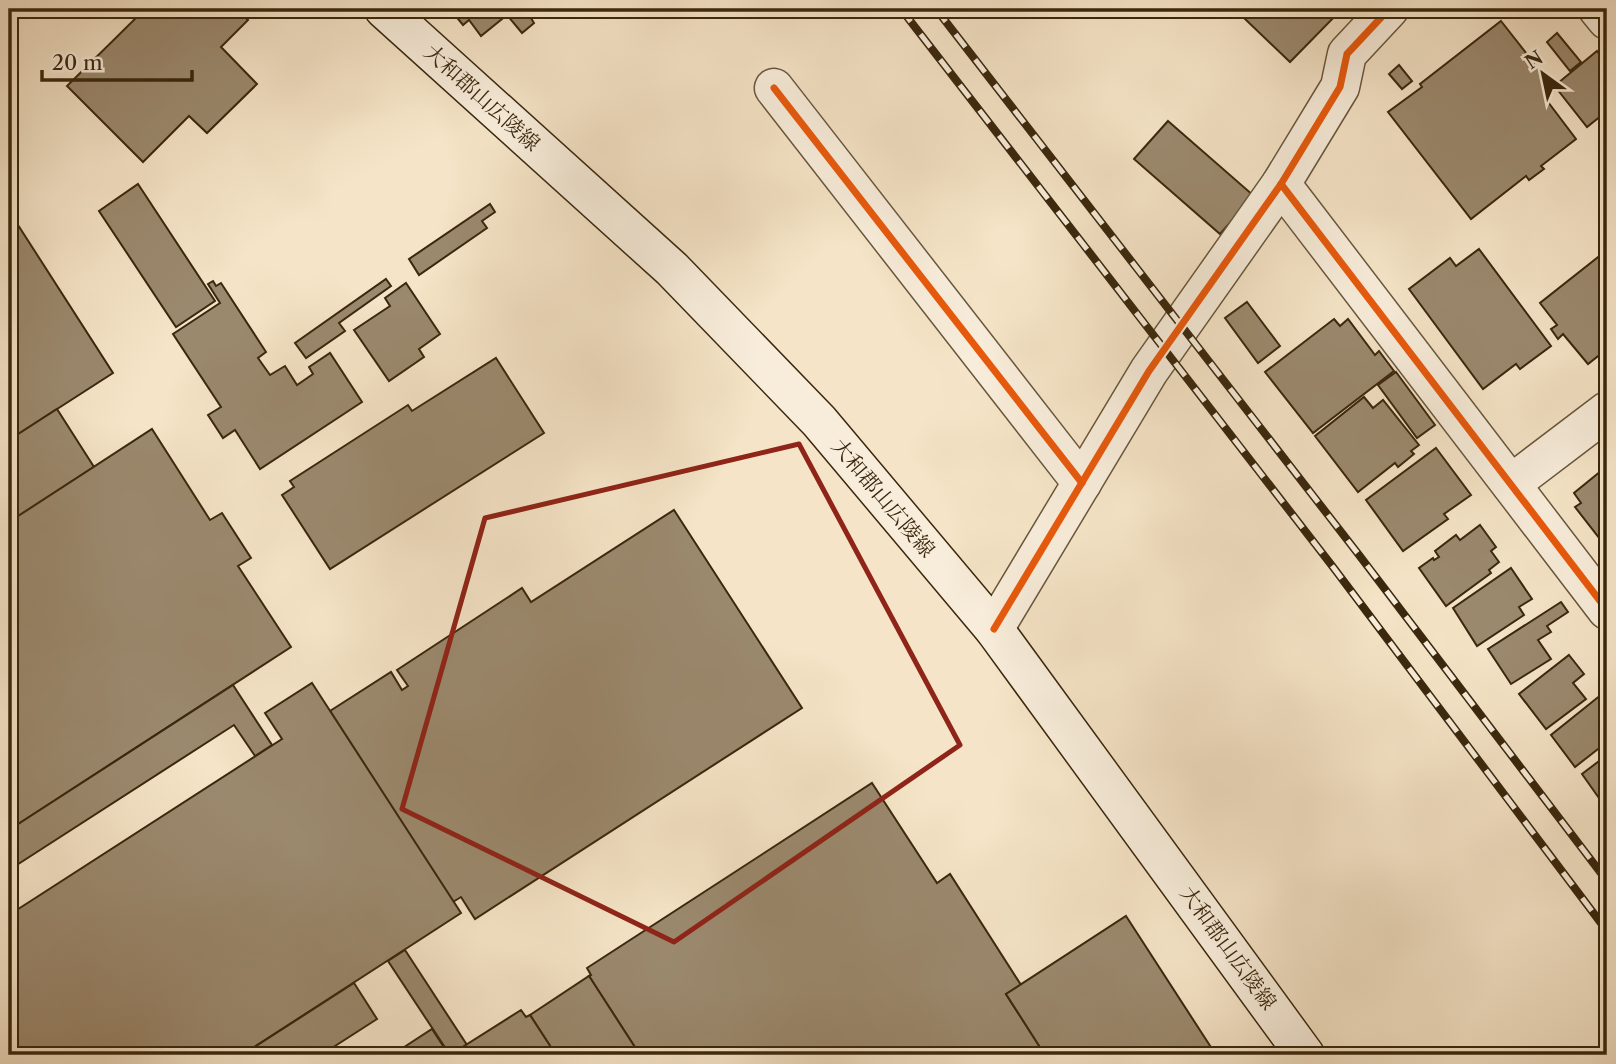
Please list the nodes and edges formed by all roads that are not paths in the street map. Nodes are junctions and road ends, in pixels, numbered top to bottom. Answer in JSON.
{"nodes":[{"id":1,"x":384,"y":9,"type":"edge"},
{"id":2,"x":1389,"y":9,"type":"edge"},
{"id":3,"x":1598,"y":9,"type":"edge"},
{"id":4,"x":1607,"y":20,"type":"edge"},
{"id":5,"x":774,"y":88,"type":"dead end"},
{"id":6,"x":1281,"y":184,"type":"junction"},
{"id":7,"x":1607,"y":411,"type":"edge"},
{"id":8,"x":1082,"y":483,"type":"junction"},
{"id":9,"x":1511,"y":484,"type":"junction"},
{"id":10,"x":1607,"y":610,"type":"edge"},
{"id":11,"x":994,"y":629,"type":"junction"},
{"id":12,"x":1305,"y":1055,"type":"edge"}],
"edges":[{"from":1,"to":11,"type":"street","name":"大和郡山広陵線"},
{"from":2,"to":6,"type":"street"},
{"from":3,"to":4,"type":"street"},
{"from":5,"to":8,"type":"street"},
{"from":6,"to":8,"type":"street"},
{"from":6,"to":9,"type":"street"},
{"from":7,"to":9,"type":"street"},
{"from":8,"to":11,"type":"street"},
{"from":9,"to":10,"type":"street"},
{"from":11,"to":12,"type":"street","name":"大和郡山広陵線"}]}
